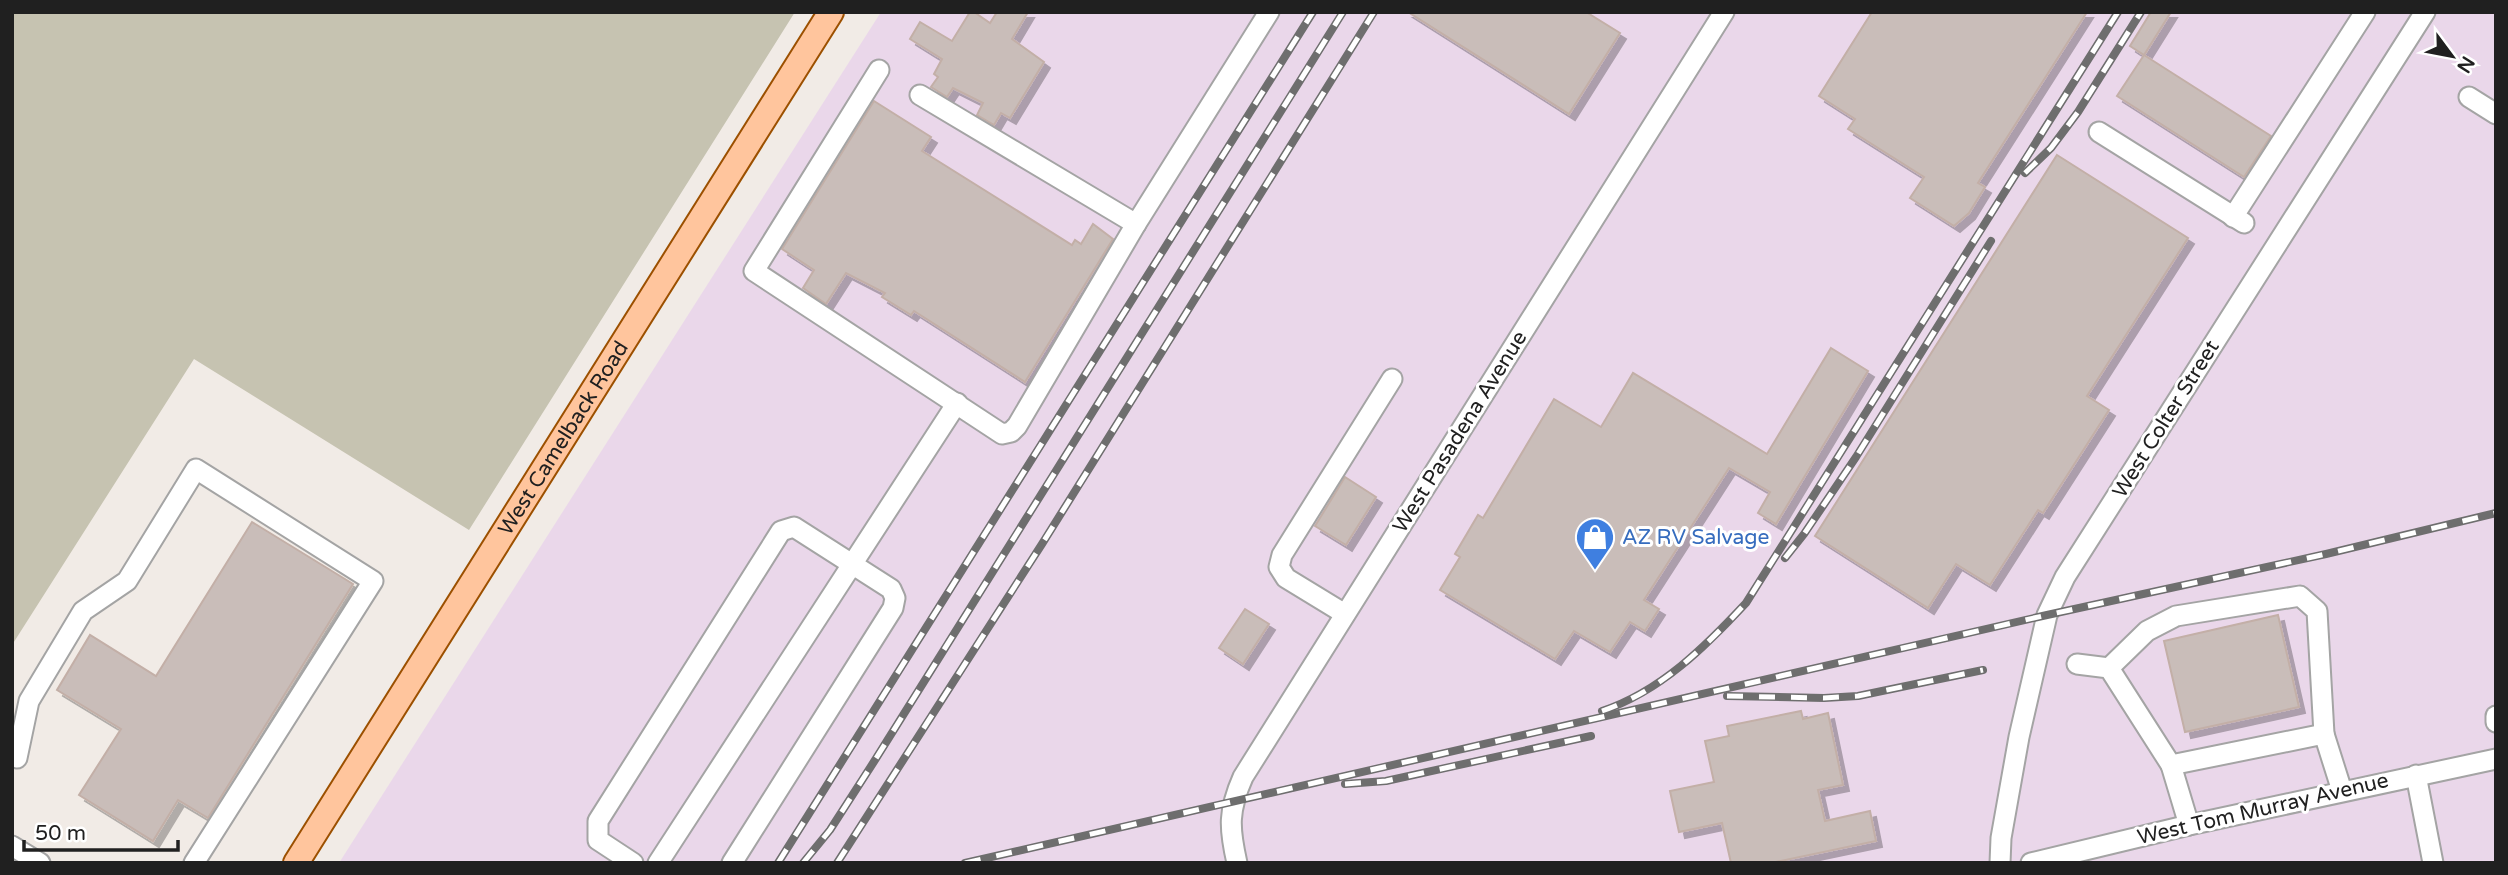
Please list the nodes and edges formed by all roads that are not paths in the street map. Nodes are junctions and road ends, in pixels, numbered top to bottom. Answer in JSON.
{"nodes":[{"id":1,"x":831,"y":12,"type":"edge"},
{"id":2,"x":1269,"y":12,"type":"edge"},
{"id":3,"x":1724,"y":12,"type":"edge"},
{"id":4,"x":2365,"y":12,"type":"edge"},
{"id":5,"x":2425,"y":12,"type":"edge"},
{"id":6,"x":879,"y":70,"type":"dead end"},
{"id":7,"x":919,"y":95,"type":"dead end"},
{"id":8,"x":2469,"y":97,"type":"dead end"},
{"id":9,"x":2496,"y":114,"type":"edge"},
{"id":10,"x":2099,"y":132,"type":"dead end"},
{"id":11,"x":1136,"y":223,"type":"junction"},
{"id":12,"x":1392,"y":379,"type":"dead end"},
{"id":13,"x":957,"y":403,"type":"junction"},
{"id":14,"x":851,"y":564,"type":"junction"},
{"id":15,"x":1345,"y":614,"type":"junction"},
{"id":16,"x":2077,"y":664,"type":"dead end"},
{"id":17,"x":2109,"y":668,"type":"junction"},
{"id":18,"x":2496,"y":716,"type":"edge"},
{"id":19,"x":2496,"y":722,"type":"edge"},
{"id":20,"x":2324,"y":734,"type":"junction"},
{"id":21,"x":18,"y":758,"type":"dead end"},
{"id":22,"x":2496,"y":759,"type":"edge"},
{"id":23,"x":2171,"y":765,"type":"junction"},
{"id":24,"x":2416,"y":775,"type":"junction"},
{"id":25,"x":2342,"y":791,"type":"junction"},
{"id":26,"x":2189,"y":825,"type":"junction"},
{"id":27,"x":12,"y":846,"type":"edge"},
{"id":28,"x":40,"y":863,"type":"edge"},
{"id":29,"x":194,"y":863,"type":"edge"},
{"id":30,"x":296,"y":863,"type":"edge"},
{"id":31,"x":633,"y":863,"type":"edge"},
{"id":32,"x":658,"y":863,"type":"edge"},
{"id":33,"x":732,"y":863,"type":"edge"},
{"id":34,"x":1237,"y":863,"type":"edge"},
{"id":35,"x":2000,"y":863,"type":"edge"},
{"id":36,"x":2031,"y":863,"type":"edge"},
{"id":37,"x":2433,"y":863,"type":"edge"}],
"edges":[{"from":1,"to":30,"type":"main road","name":"West Camelback Road"},
{"from":2,"to":11,"type":"street"},
{"from":3,"to":15,"type":"street","name":"West Pasadena Avenue"},
{"from":4,"to":10,"type":"street"},
{"from":5,"to":35,"type":"street","name":"West Colter Street"},
{"from":6,"to":13,"type":"street"},
{"from":7,"to":11,"type":"street"},
{"from":8,"to":9,"type":"street"},
{"from":11,"to":13,"type":"street"},
{"from":12,"to":15,"type":"street"},
{"from":13,"to":14,"type":"street"},
{"from":14,"to":31,"type":"street"},
{"from":14,"to":32,"type":"street"},
{"from":14,"to":33,"type":"street"},
{"from":15,"to":34,"type":"street","name":"West Pasadena Avenue"},
{"from":16,"to":17,"type":"street"},
{"from":17,"to":20,"type":"street"},
{"from":17,"to":23,"type":"street"},
{"from":18,"to":19,"type":"street"},
{"from":20,"to":23,"type":"street"},
{"from":20,"to":25,"type":"street"},
{"from":21,"to":29,"type":"street"},
{"from":22,"to":24,"type":"street","name":"West Tom Murray Avenue"},
{"from":23,"to":26,"type":"street"},
{"from":24,"to":25,"type":"street","name":"West Tom Murray Avenue"},
{"from":24,"to":37,"type":"street"},
{"from":25,"to":26,"type":"street","name":"West Tom Murray Avenue"},
{"from":26,"to":36,"type":"street","name":"West Tom Murray Avenue"},
{"from":27,"to":28,"type":"street"}]}
